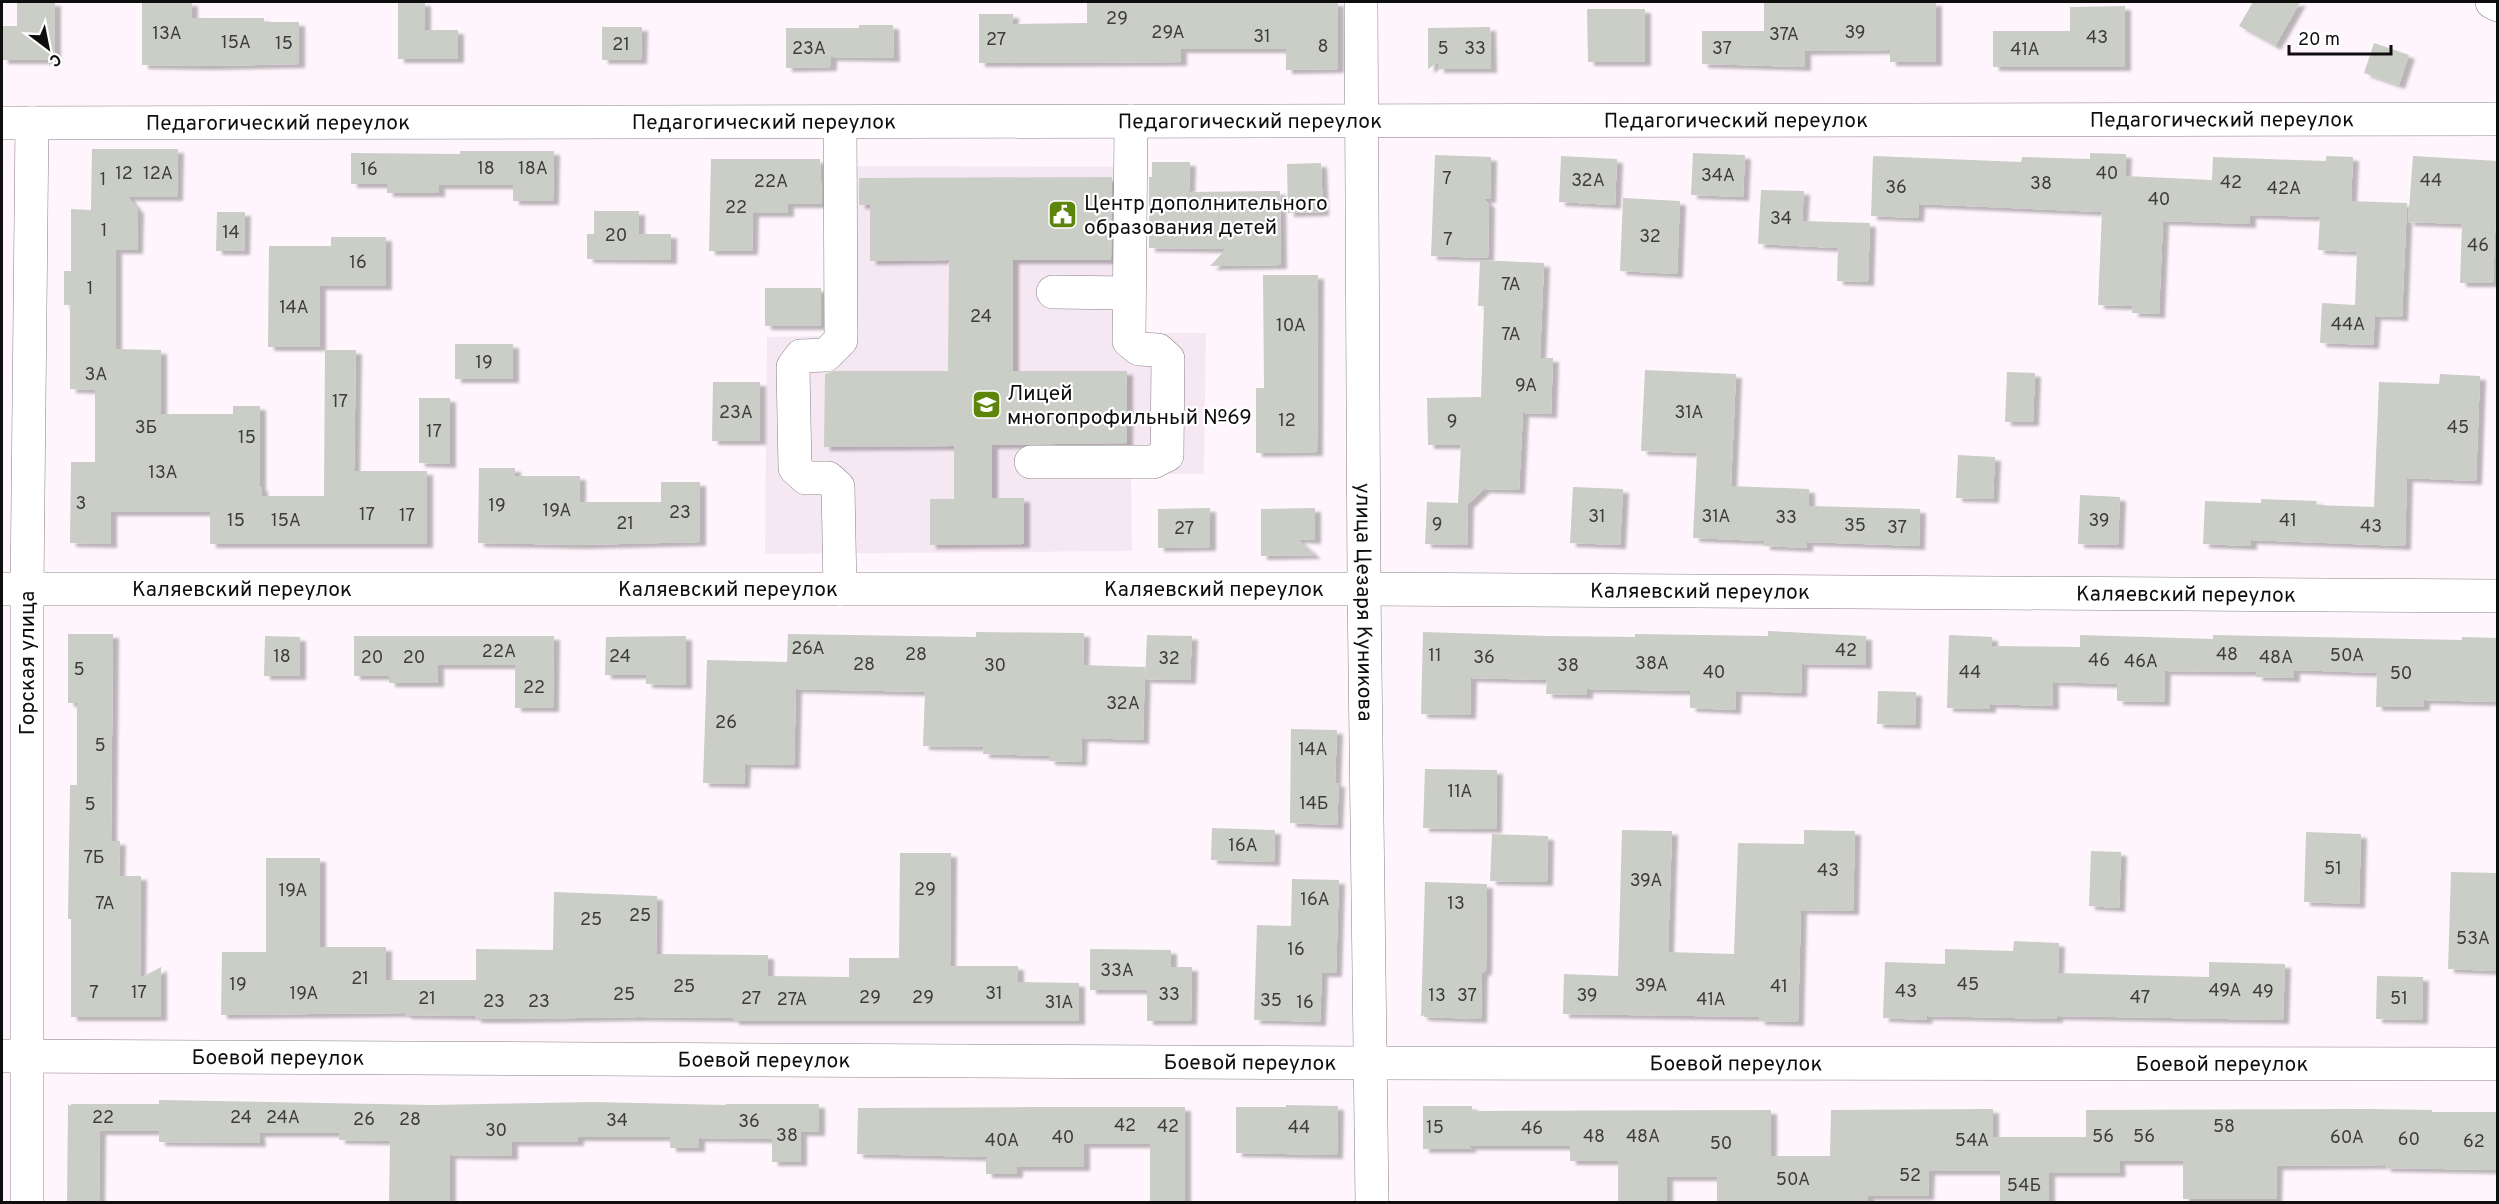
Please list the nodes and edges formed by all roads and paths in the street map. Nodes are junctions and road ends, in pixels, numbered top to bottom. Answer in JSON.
{"nodes":[{"id":1,"x":1361,"y":2,"type":"edge"},
{"id":2,"x":2492,"y":2,"type":"edge"},
{"id":3,"x":2498,"y":5,"type":"edge"},
{"id":4,"x":2498,"y":119,"type":"edge"},
{"id":5,"x":1131,"y":121,"type":"junction"},
{"id":6,"x":1361,"y":121,"type":"junction"},
{"id":7,"x":840,"y":122,"type":"junction"},
{"id":8,"x":17,"y":123,"type":"edge"},
{"id":9,"x":1053,"y":292,"type":"dead end"},
{"id":10,"x":1129,"y":293,"type":"junction"},
{"id":11,"x":1031,"y":462,"type":"dead end"},
{"id":12,"x":14,"y":589,"type":"edge"},
{"id":13,"x":840,"y":589,"type":"junction"},
{"id":14,"x":1364,"y":589,"type":"junction"},
{"id":15,"x":2498,"y":596,"type":"edge"},
{"id":16,"x":15,"y":1056,"type":"edge"},
{"id":17,"x":1370,"y":1063,"type":"junction"},
{"id":18,"x":2498,"y":1065,"type":"edge"},
{"id":19,"x":27,"y":1203,"type":"edge"},
{"id":20,"x":1372,"y":1203,"type":"edge"}],
"edges":[{"from":1,"to":6,"type":"street","name":"улица Цезаря Куникова"},
{"from":2,"to":3,"type":"street"},
{"from":4,"to":6,"type":"street","name":"Педагогический переулок"},
{"from":5,"to":6,"type":"street","name":"Педагогический переулок"},
{"from":5,"to":7,"type":"street","name":"Педагогический переулок"},
{"from":5,"to":10,"type":"street"},
{"from":6,"to":14,"type":"street","name":"улица Цезаря Куникова"},
{"from":7,"to":8,"type":"street","name":"Педагогический переулок"},
{"from":7,"to":13,"type":"street"},
{"from":8,"to":12,"type":"street","name":"Горская улица"},
{"from":9,"to":10,"type":"street"},
{"from":10,"to":11,"type":"street"},
{"from":12,"to":13,"type":"street","name":"Каляевский переулок"},
{"from":12,"to":16,"type":"street","name":"Горская улица"},
{"from":13,"to":14,"type":"street","name":"Каляевский переулок"},
{"from":14,"to":15,"type":"street","name":"Каляевский переулок"},
{"from":14,"to":17,"type":"street","name":"улица Цезаря Куникова"},
{"from":16,"to":17,"type":"street","name":"Боевой переулок"},
{"from":16,"to":19,"type":"street","name":"Горская улица"},
{"from":17,"to":18,"type":"street","name":"Боевой переулок"},
{"from":17,"to":20,"type":"street","name":"улица Цезаря Куникова"}]}
